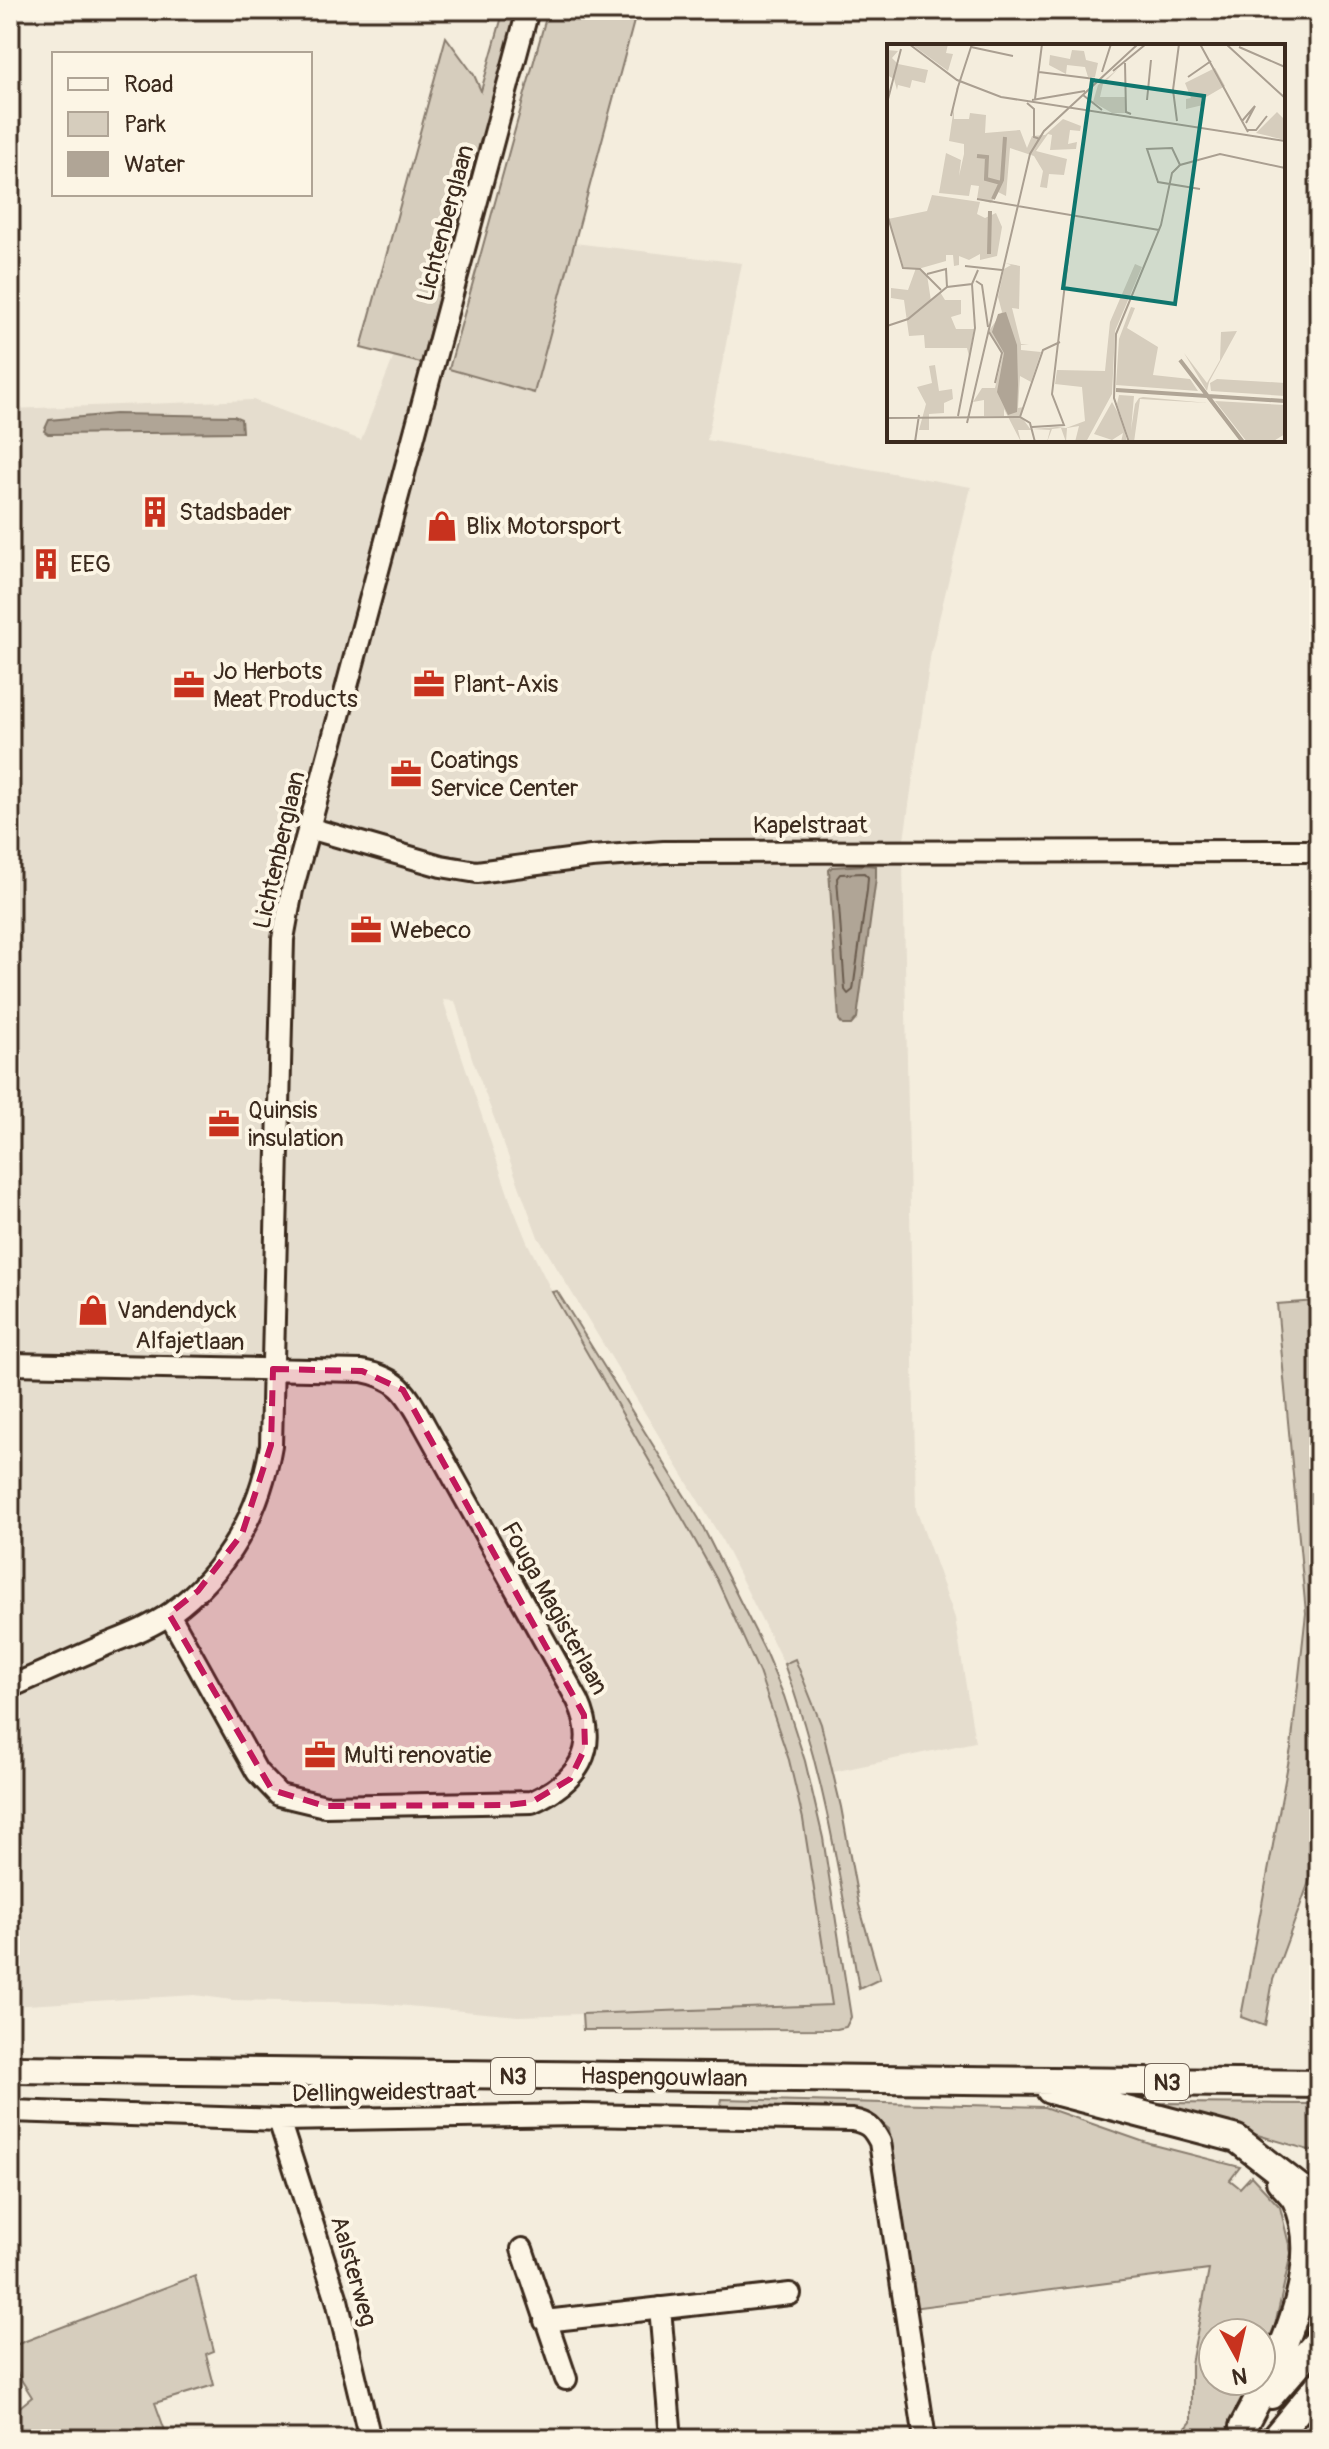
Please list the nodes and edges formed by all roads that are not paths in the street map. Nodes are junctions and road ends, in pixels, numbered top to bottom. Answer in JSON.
{"nodes":[{"id":1,"x":528,"y":10,"type":"edge"},
{"id":2,"x":309,"y":828,"type":"junction"},
{"id":3,"x":1319,"y":851,"type":"edge"},
{"id":4,"x":10,"y":1364,"type":"edge"},
{"id":5,"x":273,"y":1369,"type":"junction"},
{"id":6,"x":169,"y":1614,"type":"junction"},
{"id":7,"x":10,"y":1687,"type":"edge"},
{"id":8,"x":10,"y":2069,"type":"edge"},
{"id":9,"x":1015,"y":2080,"type":"junction"},
{"id":10,"x":1319,"y":2084,"type":"edge"},
{"id":11,"x":10,"y":2111,"type":"edge"},
{"id":12,"x":279,"y":2120,"type":"junction"},
{"id":13,"x":1237,"y":2139,"type":"junction"},
{"id":14,"x":1319,"y":2203,"type":"edge"},
{"id":15,"x":522,"y":2249,"type":"dead end"},
{"id":16,"x":790,"y":2294,"type":"dead end"},
{"id":17,"x":660,"y":2308,"type":"junction"},
{"id":18,"x":545,"y":2321,"type":"junction"},
{"id":19,"x":1319,"y":2340,"type":"edge"},
{"id":20,"x":566,"y":2379,"type":"dead end"},
{"id":21,"x":1319,"y":2385,"type":"edge"},
{"id":22,"x":1238,"y":2433,"type":"edge"},
{"id":23,"x":370,"y":2439,"type":"edge"},
{"id":24,"x":671,"y":2439,"type":"edge"},
{"id":25,"x":925,"y":2439,"type":"edge"},
{"id":26,"x":1274,"y":2439,"type":"edge"}],
"edges":[{"from":1,"to":2,"type":"street","name":"Lichtenberglaan"},
{"from":2,"to":3,"type":"street","name":"Kapelstraat"},
{"from":2,"to":5,"type":"street","name":"Lichtenberglaan"},
{"from":4,"to":5,"type":"street","name":"Alfajetlaan"},
{"from":5,"to":6,"type":"street","name":"Lichtenberglaan"},
{"from":5,"to":6,"type":"street","name":"Fouga Magisterlaan"},
{"from":6,"to":7,"type":"street","name":"Lichtenberglaan"},
{"from":8,"to":9,"type":"main road","name":"Haspengouwlaan","number":"N3"},
{"from":9,"to":10,"type":"main road","name":"Haspengouwlaan","number":"N3"},
{"from":9,"to":13,"type":"main road"},
{"from":11,"to":12,"type":"street","name":"Dellingweidestraat"},
{"from":12,"to":23,"type":"street","name":"Aalsterweg"},
{"from":12,"to":25,"type":"street","name":"Dellingweidestraat"},
{"from":13,"to":14,"type":"main road"},
{"from":13,"to":22,"type":"main road"},
{"from":15,"to":18,"type":"street"},
{"from":16,"to":17,"type":"street"},
{"from":17,"to":18,"type":"street"},
{"from":17,"to":24,"type":"street"},
{"from":18,"to":20,"type":"street"},
{"from":19,"to":22,"type":"main road"},
{"from":21,"to":26,"type":"main road"}]}
